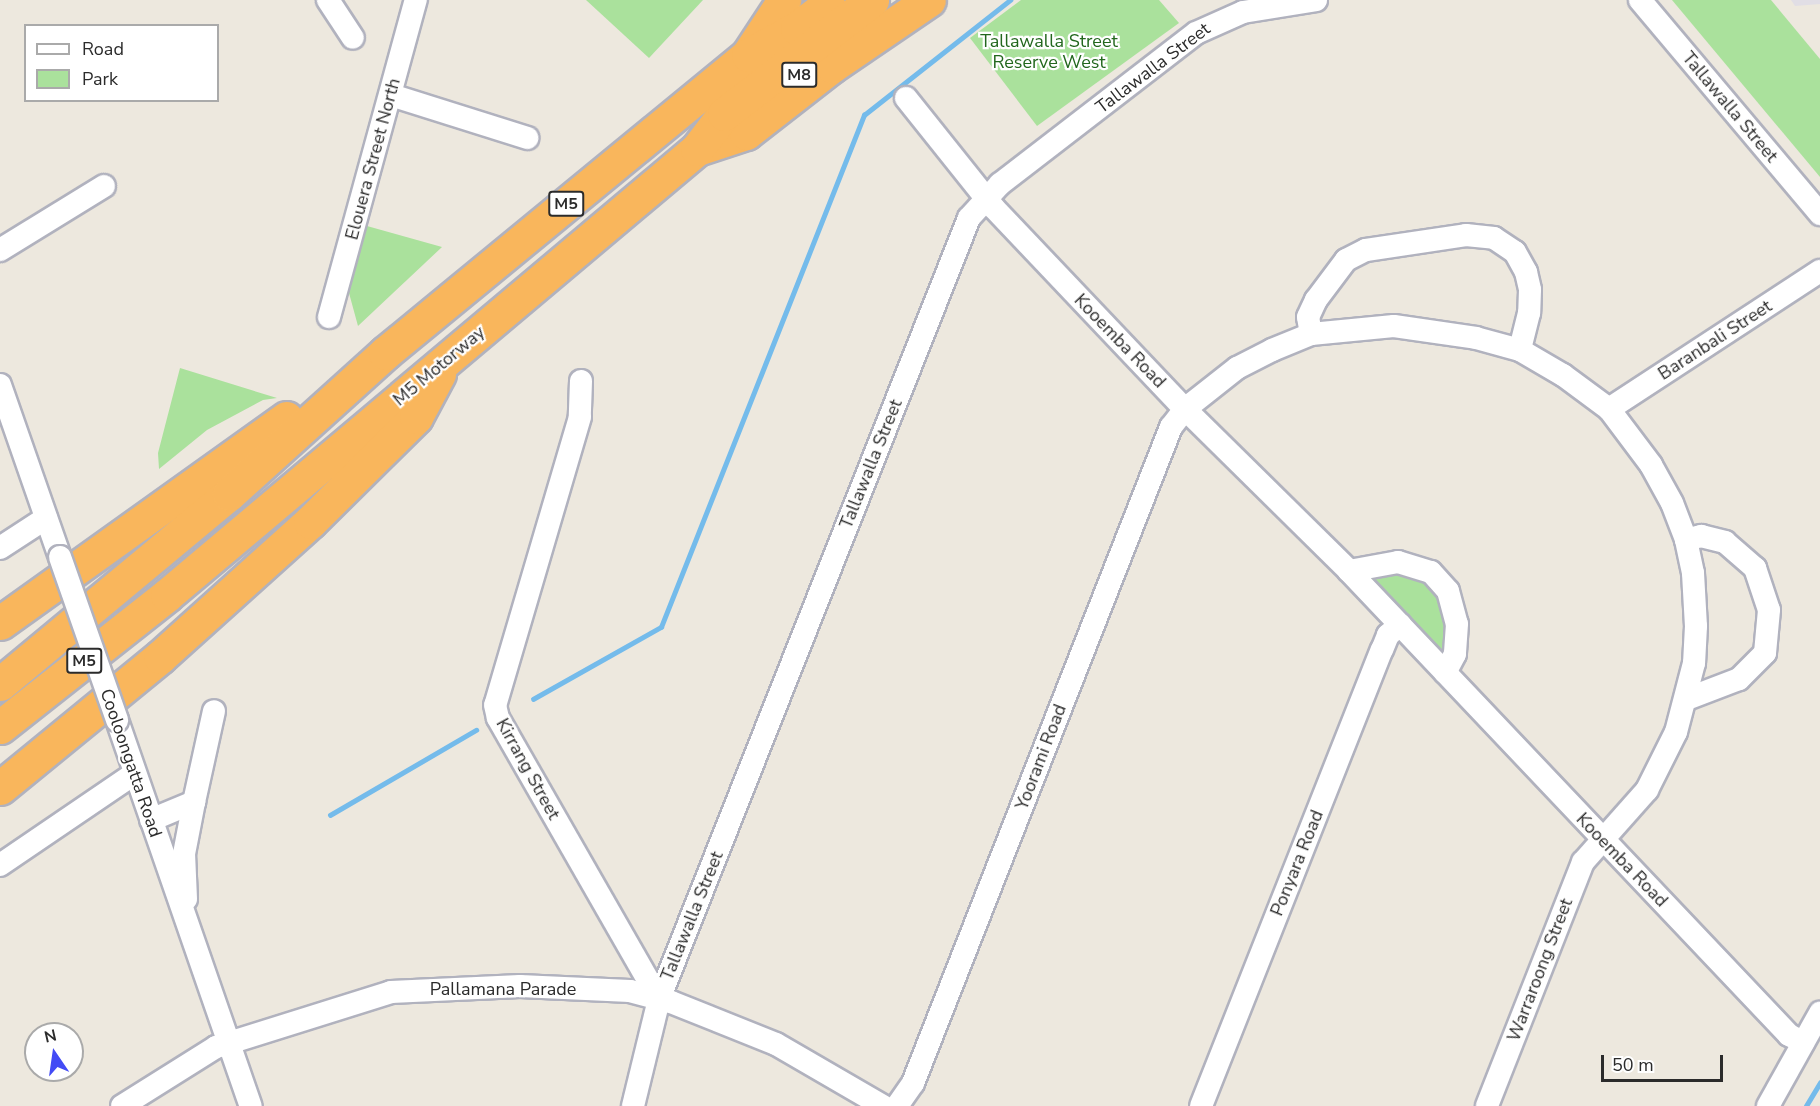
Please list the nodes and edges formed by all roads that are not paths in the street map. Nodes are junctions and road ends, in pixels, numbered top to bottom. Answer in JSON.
{"nodes":[{"id":1,"x":328,"y":0,"type":"edge"},
{"id":2,"x":416,"y":0,"type":"edge"},
{"id":3,"x":784,"y":0,"type":"edge"},
{"id":4,"x":802,"y":0,"type":"edge"},
{"id":5,"x":835,"y":0,"type":"edge"},
{"id":6,"x":872,"y":0,"type":"edge"},
{"id":7,"x":900,"y":0,"type":"edge"},
{"id":8,"x":929,"y":0,"type":"edge"},
{"id":9,"x":1316,"y":0,"type":"edge"},
{"id":10,"x":1640,"y":0,"type":"edge"},
{"id":11,"x":353,"y":38,"type":"dead end"},
{"id":12,"x":748,"y":55,"type":"junction"},
{"id":13,"x":391,"y":95,"type":"junction"},
{"id":14,"x":906,"y":98,"type":"dead end"},
{"id":15,"x":527,"y":138,"type":"dead end"},
{"id":16,"x":697,"y":149,"type":"junction"},
{"id":17,"x":104,"y":186,"type":"dead end"},
{"id":18,"x":984,"y":198,"type":"junction"},
{"id":19,"x":1820,"y":214,"type":"edge"},
{"id":20,"x":0,"y":250,"type":"edge"},
{"id":21,"x":1820,"y":271,"type":"edge"},
{"id":22,"x":329,"y":317,"type":"dead end"},
{"id":23,"x":1311,"y":334,"type":"junction"},
{"id":24,"x":1520,"y":350,"type":"junction"},
{"id":25,"x":385,"y":353,"type":"junction"},
{"id":26,"x":445,"y":362,"type":"junction"},
{"id":27,"x":581,"y":381,"type":"dead end"},
{"id":28,"x":0,"y":385,"type":"edge"},
{"id":29,"x":1185,"y":409,"type":"junction"},
{"id":30,"x":1609,"y":409,"type":"junction"},
{"id":31,"x":46,"y":518,"type":"junction"},
{"id":32,"x":1686,"y":540,"type":"junction"},
{"id":33,"x":0,"y":548,"type":"edge"},
{"id":34,"x":1349,"y":571,"type":"junction"},
{"id":35,"x":0,"y":623,"type":"edge"},
{"id":36,"x":1400,"y":625,"type":"junction"},
{"id":37,"x":1445,"y":673,"type":"junction"},
{"id":38,"x":0,"y":684,"type":"edge"},
{"id":39,"x":1687,"y":699,"type":"junction"},
{"id":40,"x":214,"y":711,"type":"dead end"},
{"id":41,"x":0,"y":727,"type":"edge"},
{"id":42,"x":134,"y":774,"type":"junction"},
{"id":43,"x":0,"y":789,"type":"edge"},
{"id":44,"x":194,"y":802,"type":"junction"},
{"id":45,"x":151,"y":820,"type":"junction"},
{"id":46,"x":1603,"y":840,"type":"junction"},
{"id":47,"x":0,"y":865,"type":"edge"},
{"id":48,"x":187,"y":923,"type":"junction"},
{"id":49,"x":659,"y":999,"type":"junction"},
{"id":50,"x":1820,"y":1013,"type":"edge"},
{"id":51,"x":1803,"y":1042,"type":"junction"},
{"id":52,"x":228,"y":1043,"type":"junction"},
{"id":53,"x":122,"y":1106,"type":"edge"},
{"id":54,"x":251,"y":1106,"type":"edge"},
{"id":55,"x":633,"y":1106,"type":"edge"},
{"id":56,"x":883,"y":1106,"type":"edge"},
{"id":57,"x":897,"y":1106,"type":"edge"},
{"id":58,"x":1201,"y":1106,"type":"edge"},
{"id":59,"x":1487,"y":1106,"type":"edge"},
{"id":60,"x":1768,"y":1106,"type":"edge"}],
"edges":[{"from":1,"to":11,"type":"street"},
{"from":2,"to":13,"type":"street","name":"Elouera Street North"},
{"from":3,"to":12,"type":"highway"},
{"from":4,"to":12,"type":"highway"},
{"from":5,"to":12,"type":"highway","number":"M5"},
{"from":6,"to":16,"type":"highway","name":"M5 Motorway","number":"M5"},
{"from":7,"to":16,"type":"highway","number":"M8"},
{"from":8,"to":16,"type":"highway"},
{"from":9,"to":18,"type":"street","name":"Tallawalla Street"},
{"from":10,"to":19,"type":"street","name":"Tallawalla Street"},
{"from":12,"to":25,"type":"highway","number":"M5"},
{"from":13,"to":15,"type":"street"},
{"from":13,"to":22,"type":"street","name":"Elouera Street North"},
{"from":14,"to":18,"type":"street","name":"Kooemba Road"},
{"from":16,"to":26,"type":"highway","name":"M5 Motorway","number":"M5"},
{"from":17,"to":20,"type":"street"},
{"from":18,"to":29,"type":"street","name":"Kooemba Road"},
{"from":18,"to":49,"type":"street","name":"Tallawalla Street"},
{"from":21,"to":30,"type":"street","name":"Baranbali Street"},
{"from":23,"to":24,"type":"street","name":"Yoorami Road"},
{"from":23,"to":24,"type":"street"},
{"from":23,"to":29,"type":"street","name":"Yoorami Road"},
{"from":24,"to":30,"type":"street","name":"Yoorami Road"},
{"from":25,"to":35,"type":"highway"},
{"from":25,"to":38,"type":"highway","number":"M5"},
{"from":26,"to":41,"type":"highway","name":"M5 Motorway","number":"M5"},
{"from":26,"to":43,"type":"highway"},
{"from":27,"to":49,"type":"street","name":"Kirrang Street"},
{"from":28,"to":31,"type":"street","name":"Cooloongatta Road"},
{"from":29,"to":34,"type":"street","name":"Kooemba Road"},
{"from":29,"to":57,"type":"street","name":"Yoorami Road"},
{"from":30,"to":32,"type":"street","name":"Warraroong Street"},
{"from":31,"to":33,"type":"street"},
{"from":31,"to":42,"type":"street","name":"Cooloongatta Road","bridge":true},
{"from":32,"to":39,"type":"street","name":"Warraroong Street"},
{"from":32,"to":39,"type":"street"},
{"from":34,"to":36,"type":"street","name":"Kooemba Road"},
{"from":34,"to":37,"type":"street"},
{"from":36,"to":37,"type":"street","name":"Kooemba Road"},
{"from":36,"to":58,"type":"street","name":"Ponyara Road"},
{"from":37,"to":46,"type":"street","name":"Kooemba Road"},
{"from":39,"to":46,"type":"street","name":"Warraroong Street"},
{"from":40,"to":44,"type":"street"},
{"from":42,"to":45,"type":"street","name":"Cooloongatta Road"},
{"from":42,"to":47,"type":"street"},
{"from":44,"to":45,"type":"street"},
{"from":44,"to":48,"type":"street"},
{"from":45,"to":48,"type":"street","name":"Cooloongatta Road"},
{"from":46,"to":51,"type":"street","name":"Kooemba Road"},
{"from":46,"to":59,"type":"street","name":"Warraroong Street"},
{"from":48,"to":52,"type":"street","name":"Cooloongatta Road"},
{"from":49,"to":52,"type":"street","name":"Pallamana Parade"},
{"from":49,"to":55,"type":"street","name":"Tallawalla Street"},
{"from":49,"to":56,"type":"street","name":"Pallamana Parade"},
{"from":50,"to":51,"type":"street"},
{"from":51,"to":60,"type":"street"},
{"from":52,"to":53,"type":"street","name":"Pallamana Parade"},
{"from":52,"to":54,"type":"street","name":"Cooloongatta Road"}]}
